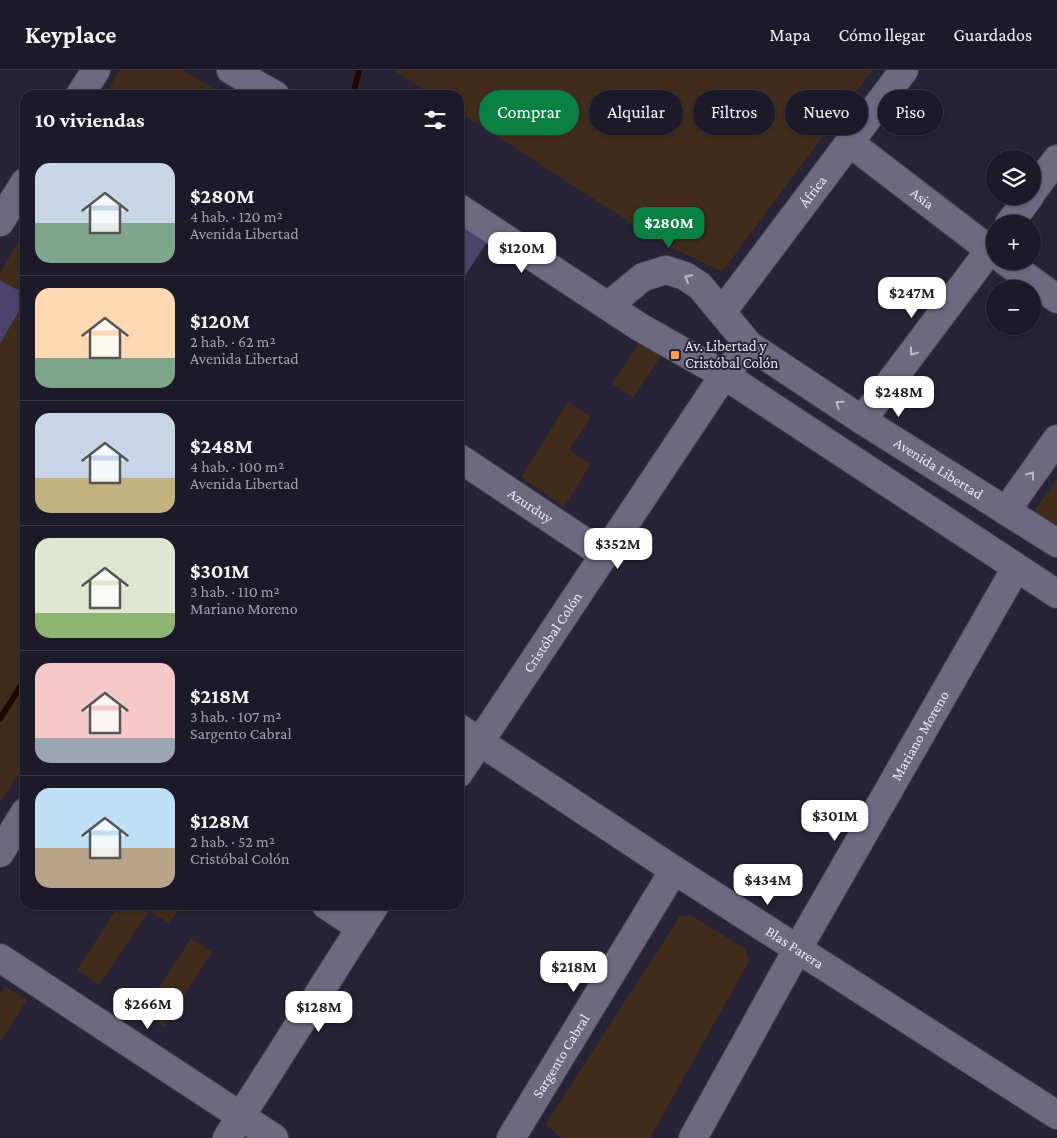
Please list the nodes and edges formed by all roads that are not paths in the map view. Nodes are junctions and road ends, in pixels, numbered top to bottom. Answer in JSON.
{"nodes":[{"id":1,"x":96,"y":70,"type":"edge"},
{"id":2,"x":232,"y":70,"type":"edge"},
{"id":3,"x":904,"y":70,"type":"edge"},
{"id":4,"x":83,"y":90,"type":"edge"},
{"id":5,"x":266,"y":90,"type":"edge"},
{"id":6,"x":850,"y":143,"type":"junction"},
{"id":7,"x":1057,"y":159,"type":"edge"},
{"id":8,"x":1041,"y":180,"type":"edge"},
{"id":9,"x":20,"y":190,"type":"edge"},
{"id":10,"x":464,"y":211,"type":"edge"},
{"id":11,"x":0,"y":221,"type":"edge"},
{"id":12,"x":986,"y":245,"type":"edge"},
{"id":13,"x":986,"y":265,"type":"edge"},
{"id":14,"x":1019,"y":270,"type":"edge"},
{"id":15,"x":1057,"y":299,"type":"edge"},
{"id":16,"x":609,"y":304,"type":"junction"},
{"id":17,"x":722,"y":312,"type":"junction"},
{"id":18,"x":749,"y":345,"type":"junction"},
{"id":19,"x":724,"y":375,"type":"junction"},
{"id":20,"x":862,"y":420,"type":"junction"},
{"id":21,"x":1057,"y":439,"type":"edge"},
{"id":22,"x":464,"y":461,"type":"edge"},
{"id":23,"x":1006,"y":511,"type":"junction"},
{"id":24,"x":1057,"y":543,"type":"edge"},
{"id":25,"x":603,"y":554,"type":"junction"},
{"id":26,"x":1016,"y":568,"type":"junction"},
{"id":27,"x":1057,"y":594,"type":"edge"},
{"id":28,"x":469,"y":734,"type":"edge"},
{"id":29,"x":464,"y":754,"type":"edge"},
{"id":30,"x":20,"y":820,"type":"edge"},
{"id":31,"x":0,"y":852,"type":"edge"},
{"id":32,"x":674,"y":870,"type":"junction"},
{"id":33,"x":334,"y":910,"type":"edge"},
{"id":34,"x":372,"y":910,"type":"edge"},
{"id":35,"x":361,"y":928,"type":"junction"},
{"id":36,"x":797,"y":950,"type":"junction"},
{"id":37,"x":0,"y":958,"type":"edge"},
{"id":38,"x":1057,"y":1115,"type":"edge"},
{"id":39,"x":234,"y":1127,"type":"edge"},
{"id":40,"x":274,"y":1138,"type":"edge"},
{"id":41,"x":511,"y":1138,"type":"edge"},
{"id":42,"x":693,"y":1138,"type":"edge"}],
"edges":[{"from":1,"to":4,"type":"street"},
{"from":2,"to":5,"type":"street"},
{"from":3,"to":6,"type":"street","name":"África"},
{"from":6,"to":12,"type":"street","name":"Asia"},
{"from":6,"to":17,"type":"street","name":"África"},
{"from":7,"to":8,"type":"street"},
{"from":9,"to":11,"type":"street"},
{"from":10,"to":16,"type":"street"},
{"from":13,"to":20,"type":"street","one_way":true},
{"from":14,"to":15,"type":"street","name":"Asia"},
{"from":17,"to":16,"type":"street","name":"Avenida Libertad","one_way":true},
{"from":16,"to":19,"type":"street"},
{"from":17,"to":18,"type":"street","name":"Avenida Libertad"},
{"from":18,"to":19,"type":"street","name":"Cristóbal Colón"},
{"from":20,"to":18,"type":"street","name":"Avenida Libertad","one_way":true},
{"from":19,"to":25,"type":"street","name":"Cristóbal Colón"},
{"from":19,"to":26,"type":"street"},
{"from":20,"to":23,"type":"street","name":"Avenida Libertad"},
{"from":23,"to":21,"type":"street","one_way":true},
{"from":22,"to":25,"type":"street","name":"Azurduy"},
{"from":23,"to":24,"type":"street","name":"Avenida Libertad"},
{"from":25,"to":28,"type":"street","name":"Cristóbal Colón"},
{"from":26,"to":27,"type":"street"},
{"from":26,"to":36,"type":"street","name":"Mariano Moreno"},
{"from":28,"to":29,"type":"street","name":"Cristóbal Colón"},
{"from":28,"to":32,"type":"street","name":"Blas Parera"},
{"from":30,"to":31,"type":"street"},
{"from":32,"to":36,"type":"street","name":"Blas Parera"},
{"from":32,"to":41,"type":"street","name":"Sargento Cabral"},
{"from":33,"to":35,"type":"street"},
{"from":34,"to":35,"type":"street"},
{"from":35,"to":39,"type":"street"},
{"from":36,"to":38,"type":"street","name":"Blas Parera"},
{"from":36,"to":42,"type":"street","name":"Mariano Moreno"},
{"from":37,"to":39,"type":"street"},
{"from":39,"to":40,"type":"street"}]}
